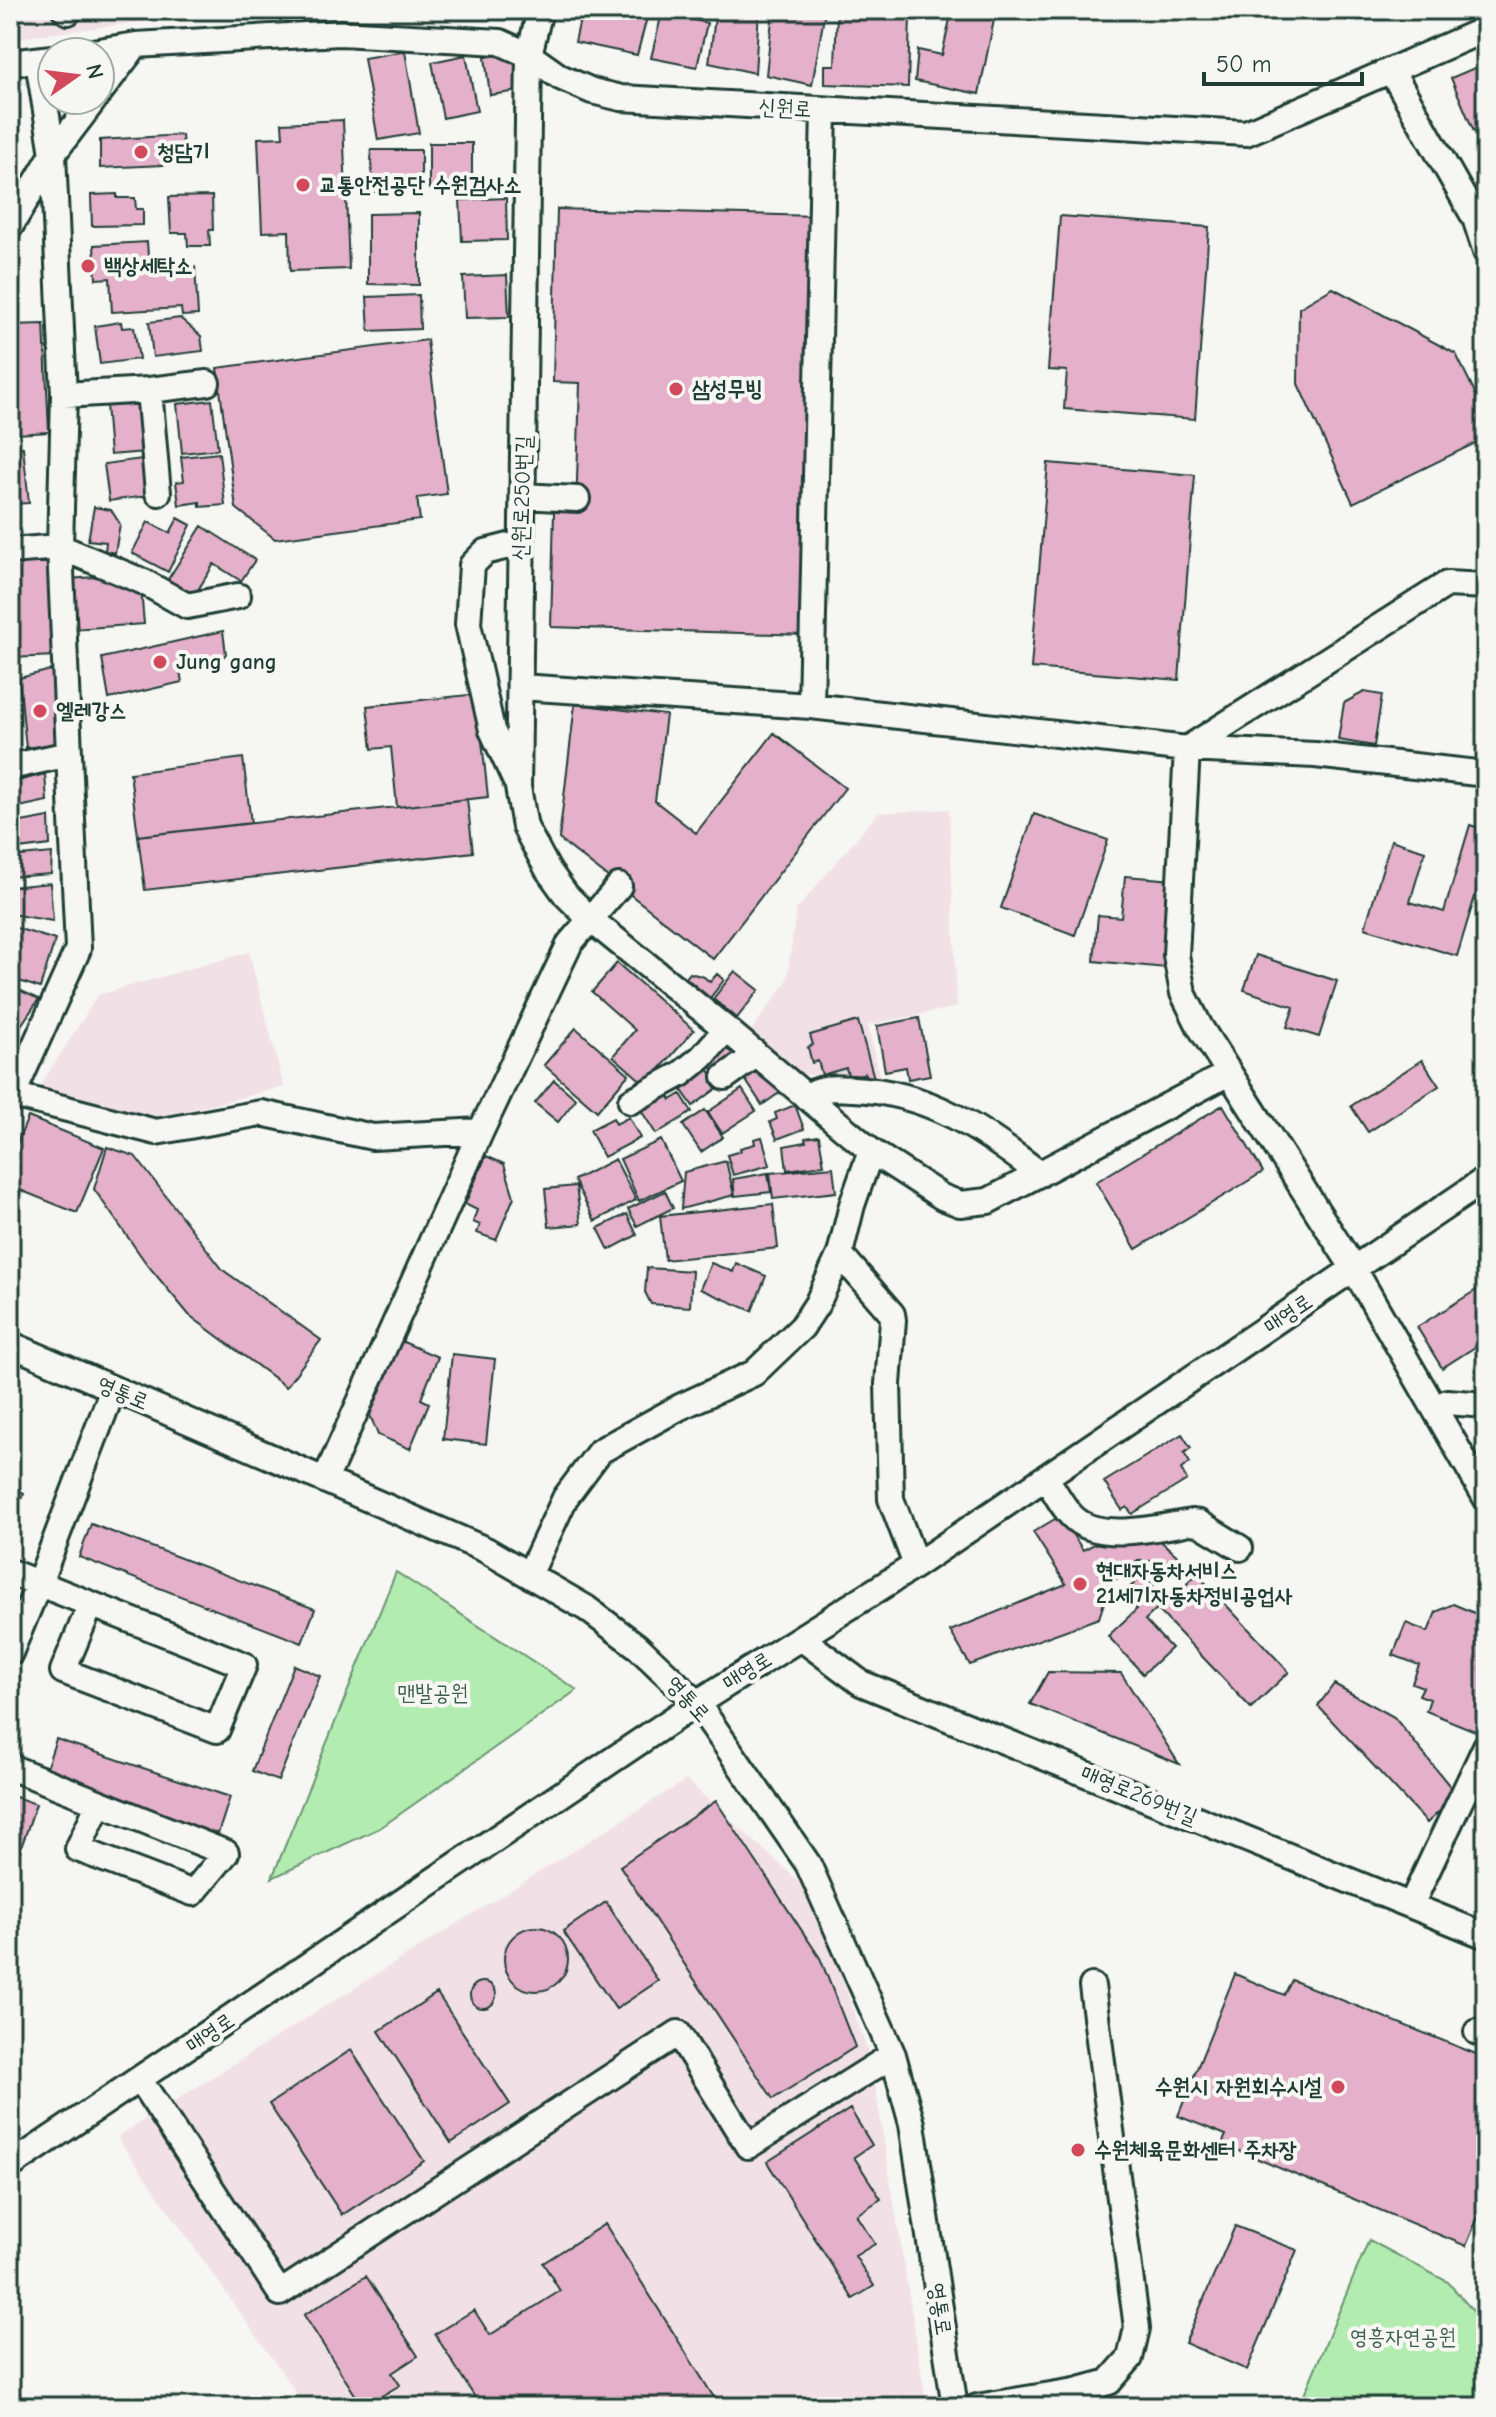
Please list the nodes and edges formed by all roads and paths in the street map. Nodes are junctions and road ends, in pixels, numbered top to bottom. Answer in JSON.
{"nodes":[{"id":1,"x":540,"y":10,"type":"edge"},
{"id":2,"x":1486,"y":29,"type":"edge"},
{"id":3,"x":136,"y":45,"type":"junction"},
{"id":4,"x":116,"y":48,"type":"edge"},
{"id":5,"x":529,"y":55,"type":"junction"},
{"id":6,"x":36,"y":60,"type":"edge"},
{"id":7,"x":10,"y":63,"type":"edge"},
{"id":8,"x":1391,"y":70,"type":"junction"},
{"id":9,"x":116,"y":71,"type":"edge"},
{"id":10,"x":824,"y":110,"type":"junction"},
{"id":11,"x":50,"y":116,"type":"edge"},
{"id":12,"x":82,"y":116,"type":"edge"},
{"id":13,"x":53,"y":154,"type":"junction"},
{"id":14,"x":10,"y":227,"type":"edge"},
{"id":15,"x":1486,"y":252,"type":"edge"},
{"id":16,"x":207,"y":383,"type":"dead end"},
{"id":17,"x":149,"y":390,"type":"junction"},
{"id":18,"x":64,"y":395,"type":"junction"},
{"id":19,"x":158,"y":493,"type":"dead end"},
{"id":20,"x":523,"y":496,"type":"junction"},
{"id":21,"x":577,"y":499,"type":"dead end"},
{"id":22,"x":520,"y":543,"type":"junction"},
{"id":23,"x":60,"y":547,"type":"junction"},
{"id":24,"x":10,"y":551,"type":"edge"},
{"id":25,"x":1486,"y":586,"type":"edge"},
{"id":26,"x":238,"y":596,"type":"dead end"},
{"id":27,"x":520,"y":687,"type":"junction"},
{"id":28,"x":811,"y":706,"type":"junction"},
{"id":29,"x":1187,"y":749,"type":"junction"},
{"id":30,"x":69,"y":754,"type":"junction"},
{"id":31,"x":10,"y":767,"type":"edge"},
{"id":32,"x":1486,"y":774,"type":"edge"},
{"id":33,"x":518,"y":787,"type":"junction"},
{"id":34,"x":619,"y":886,"type":"dead end"},
{"id":35,"x":590,"y":919,"type":"junction"},
{"id":36,"x":726,"y":1029,"type":"junction"},
{"id":37,"x":754,"y":1052,"type":"junction"},
{"id":38,"x":1229,"y":1073,"type":"junction"},
{"id":39,"x":725,"y":1077,"type":"dead end"},
{"id":40,"x":806,"y":1097,"type":"junction"},
{"id":41,"x":12,"y":1098,"type":"edge"},
{"id":42,"x":631,"y":1101,"type":"dead end"},
{"id":43,"x":481,"y":1131,"type":"junction"},
{"id":44,"x":871,"y":1151,"type":"junction"},
{"id":45,"x":1040,"y":1174,"type":"junction"},
{"id":46,"x":1486,"y":1179,"type":"edge"},
{"id":47,"x":840,"y":1254,"type":"junction"},
{"id":48,"x":1354,"y":1269,"type":"junction"},
{"id":49,"x":10,"y":1344,"type":"edge"},
{"id":50,"x":113,"y":1389,"type":"junction"},
{"id":51,"x":1486,"y":1405,"type":"edge"},
{"id":52,"x":1435,"y":1409,"type":"junction"},
{"id":53,"x":1046,"y":1478,"type":"junction"},
{"id":54,"x":325,"y":1480,"type":"junction"},
{"id":55,"x":1486,"y":1498,"type":"edge"},
{"id":56,"x":1240,"y":1548,"type":"dead end"},
{"id":57,"x":916,"y":1565,"type":"junction"},
{"id":58,"x":10,"y":1572,"type":"edge"},
{"id":59,"x":530,"y":1573,"type":"junction"},
{"id":60,"x":39,"y":1583,"type":"junction"},
{"id":61,"x":91,"y":1604,"type":"junction"},
{"id":62,"x":801,"y":1638,"type":"junction"},
{"id":63,"x":10,"y":1653,"type":"edge"},
{"id":64,"x":697,"y":1703,"type":"junction"},
{"id":65,"x":1486,"y":1746,"type":"edge"},
{"id":66,"x":10,"y":1767,"type":"edge"},
{"id":67,"x":99,"y":1803,"type":"junction"},
{"id":68,"x":1411,"y":1905,"type":"junction"},
{"id":69,"x":1486,"y":1936,"type":"edge"},
{"id":70,"x":1092,"y":1986,"type":"dead end"},
{"id":71,"x":893,"y":2055,"type":"junction"},
{"id":72,"x":140,"y":2080,"type":"junction"},
{"id":73,"x":10,"y":2166,"type":"edge"},
{"id":74,"x":955,"y":2407,"type":"edge"},
{"id":75,"x":977,"y":2407,"type":"edge"}],
"edges":[{"from":1,"to":5,"type":"street","name":"신원로250번길"},
{"from":2,"to":8,"type":"street","name":"신원로"},
{"from":3,"to":4,"type":"street","name":"신원로"},
{"from":3,"to":5,"type":"street","name":"신원로"},
{"from":3,"to":9,"type":"street"},
{"from":5,"to":10,"type":"street","name":"신원로"},
{"from":5,"to":20,"type":"street","name":"신원로250번길"},
{"from":6,"to":7,"type":"street"},
{"from":8,"to":10,"type":"street","name":"신원로"},
{"from":8,"to":15,"type":"street"},
{"from":10,"to":28,"type":"street"},
{"from":11,"to":13,"type":"street"},
{"from":12,"to":13,"type":"street"},
{"from":13,"to":14,"type":"street"},
{"from":13,"to":18,"type":"street"},
{"from":16,"to":17,"type":"street"},
{"from":17,"to":18,"type":"street"},
{"from":17,"to":19,"type":"street"},
{"from":18,"to":23,"type":"street"},
{"from":20,"to":21,"type":"street"},
{"from":20,"to":22,"type":"street","name":"신원로250번길"},
{"from":22,"to":27,"type":"street","name":"신원로250번길"},
{"from":22,"to":33,"type":"street"},
{"from":23,"to":24,"type":"street"},
{"from":23,"to":26,"type":"street"},
{"from":23,"to":30,"type":"street"},
{"from":25,"to":29,"type":"street"},
{"from":27,"to":28,"type":"street"},
{"from":27,"to":33,"type":"street","name":"신원로250번길"},
{"from":28,"to":29,"type":"street"},
{"from":29,"to":32,"type":"street"},
{"from":29,"to":38,"type":"street"},
{"from":30,"to":31,"type":"street"},
{"from":30,"to":41,"type":"street"},
{"from":33,"to":35,"type":"street","name":"신원로250번길"},
{"from":34,"to":35,"type":"street"},
{"from":35,"to":36,"type":"street","name":"신원로250번길"},
{"from":35,"to":43,"type":"street"},
{"from":36,"to":37,"type":"street","name":"신원로250번길"},
{"from":36,"to":42,"type":"street"},
{"from":37,"to":39,"type":"street"},
{"from":37,"to":40,"type":"street","name":"신원로250번길"},
{"from":38,"to":45,"type":"street","name":"신원로250번길"},
{"from":38,"to":48,"type":"street"},
{"from":40,"to":44,"type":"street","name":"신원로250번길"},
{"from":40,"to":45,"type":"street"},
{"from":41,"to":43,"type":"street"},
{"from":43,"to":54,"type":"street"},
{"from":44,"to":45,"type":"street","name":"신원로250번길"},
{"from":44,"to":47,"type":"street"},
{"from":46,"to":48,"type":"street","name":"매영로"},
{"from":47,"to":57,"type":"street"},
{"from":47,"to":59,"type":"street"},
{"from":48,"to":52,"type":"street"},
{"from":48,"to":53,"type":"street","name":"매영로"},
{"from":49,"to":50,"type":"street","name":"영통로"},
{"from":50,"to":54,"type":"street","name":"영통로"},
{"from":50,"to":60,"type":"street"},
{"from":51,"to":52,"type":"street"},
{"from":52,"to":55,"type":"street"},
{"from":53,"to":56,"type":"street"},
{"from":53,"to":57,"type":"street","name":"매영로"},
{"from":54,"to":59,"type":"street","name":"영통로"},
{"from":57,"to":62,"type":"street","name":"매영로"},
{"from":58,"to":60,"type":"street"},
{"from":59,"to":64,"type":"street","name":"영통로"},
{"from":60,"to":61,"type":"street"},
{"from":60,"to":63,"type":"street"},
{"from":61,"to":61,"type":"street"},
{"from":62,"to":64,"type":"street","name":"매영로"},
{"from":62,"to":68,"type":"street","name":"매영로269번길"},
{"from":64,"to":71,"type":"street","name":"영통로"},
{"from":64,"to":72,"type":"street","name":"매영로"},
{"from":65,"to":68,"type":"street"},
{"from":66,"to":67,"type":"street"},
{"from":67,"to":67,"type":"street"},
{"from":68,"to":69,"type":"street","name":"매영로269번길"},
{"from":70,"to":75,"type":"street"},
{"from":71,"to":72,"type":"street"},
{"from":71,"to":74,"type":"street","name":"영통로"},
{"from":72,"to":73,"type":"street","name":"매영로"}]}
